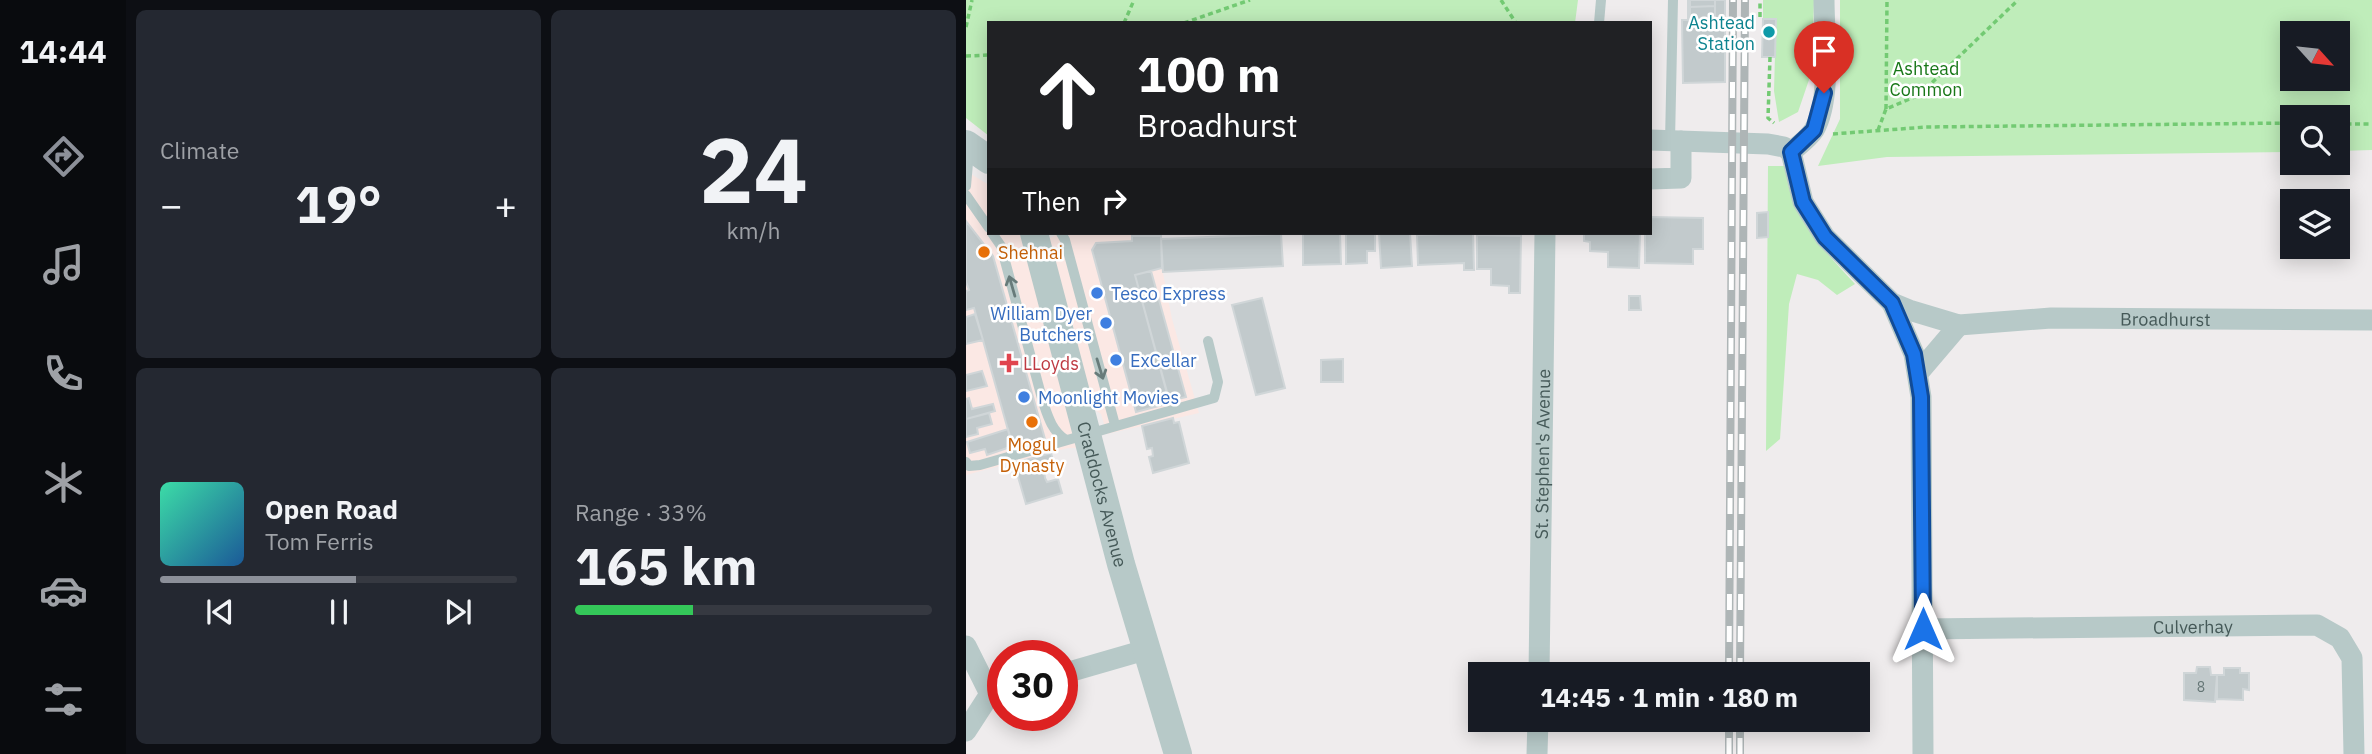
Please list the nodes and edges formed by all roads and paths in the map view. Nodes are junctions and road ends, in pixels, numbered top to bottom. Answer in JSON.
{"nodes":[{"id":1,"x":972,"y":0,"type":"edge"},
{"id":2,"x":1134,"y":0,"type":"edge"},
{"id":3,"x":1250,"y":0,"type":"edge"},
{"id":4,"x":1501,"y":0,"type":"edge"},
{"id":5,"x":1601,"y":0,"type":"edge"},
{"id":6,"x":1673,"y":0,"type":"edge"},
{"id":7,"x":1760,"y":0,"type":"edge"},
{"id":8,"x":1824,"y":0,"type":"edge"},
{"id":9,"x":1887,"y":0,"type":"edge"},
{"id":10,"x":2018,"y":0,"type":"edge"},
{"id":11,"x":1760,"y":18,"type":"dead end"},
{"id":12,"x":1125,"y":21,"type":"edge"},
{"id":13,"x":1190,"y":21,"type":"edge"},
{"id":14,"x":1515,"y":21,"type":"edge"},
{"id":15,"x":1600,"y":21,"type":"edge"},
{"id":16,"x":966,"y":27,"type":"edge"},
{"id":17,"x":987,"y":55,"type":"edge"},
{"id":18,"x":966,"y":56,"type":"edge"},
{"id":19,"x":1770,"y":57,"type":"dead end"},
{"id":20,"x":1886,"y":109,"type":"junction"},
{"id":21,"x":2280,"y":123,"type":"edge"},
{"id":22,"x":2350,"y":124,"type":"edge"},
{"id":23,"x":2372,"y":124,"type":"edge"},
{"id":24,"x":1814,"y":130,"type":"junction"},
{"id":25,"x":1878,"y":130,"type":"junction"},
{"id":26,"x":1667,"y":141,"type":"edge"},
{"id":27,"x":978,"y":148,"type":"edge"},
{"id":28,"x":1787,"y":149,"type":"junction"},
{"id":29,"x":1652,"y":179,"type":"edge"},
{"id":30,"x":966,"y":186,"type":"edge"},
{"id":31,"x":966,"y":195,"type":"edge"},
{"id":32,"x":987,"y":225,"type":"edge"},
{"id":33,"x":993,"y":235,"type":"edge"},
{"id":34,"x":1034,"y":235,"type":"edge"},
{"id":35,"x":1062,"y":235,"type":"edge"},
{"id":36,"x":1545,"y":235,"type":"edge"},
{"id":37,"x":1892,"y":303,"type":"junction"},
{"id":38,"x":2372,"y":320,"type":"edge"},
{"id":39,"x":1959,"y":325,"type":"junction"},
{"id":40,"x":1208,"y":341,"type":"dead end"},
{"id":41,"x":1919,"y":372,"type":"junction"},
{"id":42,"x":1115,"y":425,"type":"junction"},
{"id":43,"x":1077,"y":437,"type":"junction"},
{"id":44,"x":966,"y":462,"type":"edge"},
{"id":45,"x":1923,"y":629,"type":"junction"},
{"id":46,"x":966,"y":646,"type":"edge"},
{"id":47,"x":1145,"y":650,"type":"junction"},
{"id":48,"x":1539,"y":662,"type":"edge"},
{"id":49,"x":1078,"y":669,"type":"edge"},
{"id":50,"x":987,"y":678,"type":"edge"},
{"id":51,"x":987,"y":704,"type":"edge"},
{"id":52,"x":966,"y":731,"type":"edge"},
{"id":53,"x":1538,"y":732,"type":"edge"},
{"id":54,"x":1178,"y":754,"type":"edge"},
{"id":55,"x":1537,"y":754,"type":"edge"},
{"id":56,"x":1923,"y":754,"type":"edge"},
{"id":57,"x":2354,"y":754,"type":"edge"}],
"edges":[{"from":1,"to":16,"type":"path"},
{"from":2,"to":12,"type":"path"},
{"from":3,"to":13,"type":"path"},
{"from":4,"to":14,"type":"path"},
{"from":5,"to":15,"type":"lane"},
{"from":6,"to":26,"type":"lane"},
{"from":7,"to":11,"type":"path"},
{"from":8,"to":24,"type":"street"},
{"from":9,"to":20,"type":"path"},
{"from":10,"to":20,"type":"path"},
{"from":17,"to":18,"type":"path"},
{"from":19,"to":28,"type":"path"},
{"from":20,"to":25,"type":"path"},
{"from":21,"to":25,"type":"path"},
{"from":22,"to":23,"type":"path"},
{"from":24,"to":25,"type":"path"},
{"from":24,"to":28,"type":"street"},
{"from":26,"to":28,"type":"street"},
{"from":26,"to":29,"type":"street"},
{"from":27,"to":30,"type":"lane"},
{"from":28,"to":37,"type":"street","name":"Broadhurst"},
{"from":31,"to":32,"type":"lane"},
{"from":43,"to":33,"type":"lane","one_way":true},
{"from":34,"to":43,"type":"street","name":"Craddocks Avenue"},
{"from":35,"to":42,"type":"lane","one_way":true},
{"from":36,"to":48,"type":"street","name":"St. Stephen's Avenue"},
{"from":37,"to":39,"type":"street","name":"Broadhurst"},
{"from":37,"to":41,"type":"street"},
{"from":38,"to":39,"type":"street","name":"Broadhurst"},
{"from":39,"to":41,"type":"street"},
{"from":40,"to":42,"type":"lane"},
{"from":41,"to":45,"type":"street"},
{"from":42,"to":43,"type":"lane"},
{"from":43,"to":44,"type":"lane"},
{"from":43,"to":47,"type":"street","name":"Craddocks Avenue"},
{"from":45,"to":56,"type":"street"},
{"from":45,"to":57,"type":"street","name":"Culverhay"},
{"from":46,"to":50,"type":"street"},
{"from":47,"to":49,"type":"street"},
{"from":47,"to":54,"type":"street","name":"Craddocks Avenue"},
{"from":51,"to":52,"type":"street"},
{"from":53,"to":55,"type":"street"}]}
